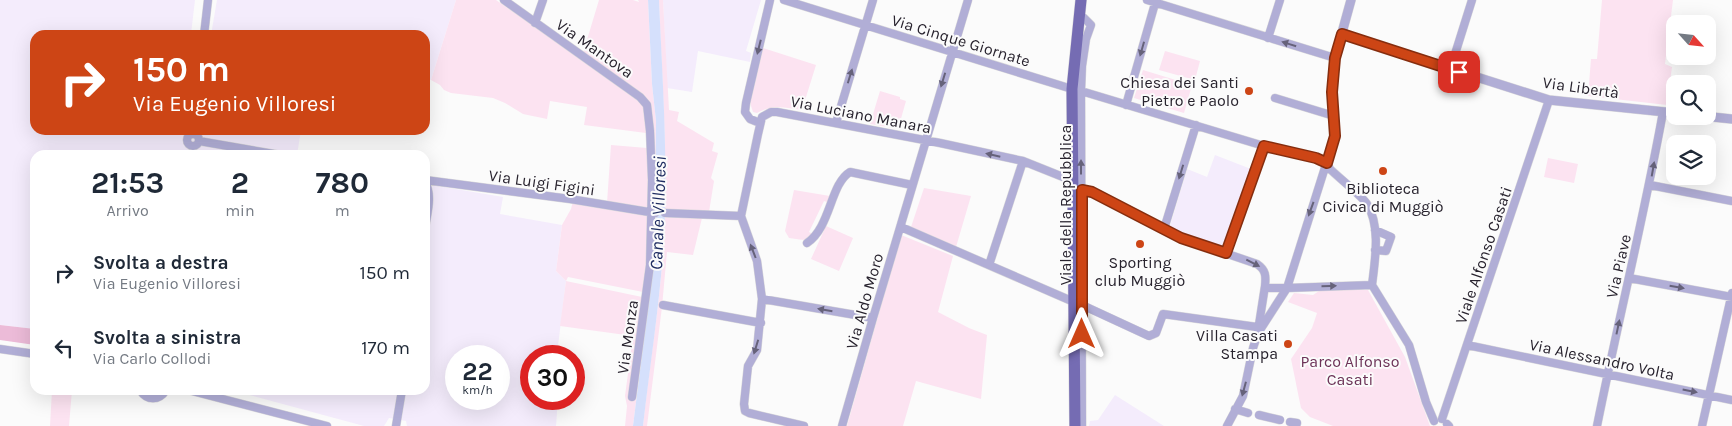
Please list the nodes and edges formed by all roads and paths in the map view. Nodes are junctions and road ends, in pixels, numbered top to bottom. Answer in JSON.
{"nodes":[{"id":1,"x":208,"y":0,"type":"edge"},
{"id":2,"x":504,"y":0,"type":"edge"},
{"id":3,"x":543,"y":0,"type":"edge"},
{"id":4,"x":770,"y":0,"type":"edge"},
{"id":5,"x":784,"y":0,"type":"edge"},
{"id":6,"x":873,"y":0,"type":"edge"},
{"id":7,"x":968,"y":0,"type":"edge"},
{"id":8,"x":1081,"y":0,"type":"edge"},
{"id":9,"x":1090,"y":0,"type":"edge"},
{"id":10,"x":1147,"y":0,"type":"edge"},
{"id":11,"x":1280,"y":0,"type":"edge"},
{"id":12,"x":1351,"y":0,"type":"edge"},
{"id":13,"x":1472,"y":0,"type":"edge"},
{"id":14,"x":1156,"y":1,"type":"edge"},
{"id":15,"x":1084,"y":18,"type":"junction"},
{"id":16,"x":536,"y":23,"type":"junction"},
{"id":17,"x":866,"y":25,"type":"junction"},
{"id":18,"x":205,"y":30,"type":"edge"},
{"id":19,"x":1342,"y":34,"type":"junction"},
{"id":20,"x":1268,"y":38,"type":"junction"},
{"id":21,"x":952,"y":51,"type":"junction"},
{"id":22,"x":1335,"y":58,"type":"junction"},
{"id":23,"x":1075,"y":60,"type":"junction"},
{"id":24,"x":1450,"y":70,"type":"junction"},
{"id":25,"x":1076,"y":90,"type":"junction"},
{"id":26,"x":1276,"y":98,"type":"dead end"},
{"id":27,"x":1548,"y":100,"type":"junction"},
{"id":28,"x":644,"y":102,"type":"joint"},
{"id":29,"x":1126,"y":105,"type":"junction"},
{"id":30,"x":1663,"y":112,"type":"junction"},
{"id":31,"x":1666,"y":112,"type":"edge"},
{"id":32,"x":1334,"y":116,"type":"junction"},
{"id":33,"x":1716,"y":117,"type":"edge"},
{"id":34,"x":1732,"y":119,"type":"edge"},
{"id":35,"x":760,"y":123,"type":"junction"},
{"id":36,"x":836,"y":123,"type":"junction"},
{"id":37,"x":1196,"y":125,"type":"junction"},
{"id":38,"x":189,"y":135,"type":"edge"},
{"id":39,"x":196,"y":135,"type":"edge"},
{"id":40,"x":925,"y":140,"type":"junction"},
{"id":41,"x":199,"y":141,"type":"junction"},
{"id":42,"x":191,"y":146,"type":"junction"},
{"id":43,"x":1264,"y":146,"type":"junction"},
{"id":44,"x":191,"y":150,"type":"edge"},
{"id":45,"x":251,"y":150,"type":"edge"},
{"id":46,"x":1023,"y":161,"type":"junction"},
{"id":47,"x":1327,"y":163,"type":"junction"},
{"id":48,"x":1073,"y":181,"type":"junction"},
{"id":49,"x":430,"y":182,"type":"edge"},
{"id":50,"x":912,"y":184,"type":"junction"},
{"id":51,"x":1650,"y":185,"type":"junction"},
{"id":52,"x":1082,"y":190,"type":"junction"},
{"id":53,"x":1732,"y":201,"type":"edge"},
{"id":54,"x":653,"y":213,"type":"junction"},
{"id":55,"x":665,"y":213,"type":"dead end"},
{"id":56,"x":741,"y":216,"type":"junction"},
{"id":57,"x":901,"y":227,"type":"junction"},
{"id":58,"x":1164,"y":228,"type":"junction"},
{"id":59,"x":1374,"y":230,"type":"junction"},
{"id":60,"x":807,"y":243,"type":"dead end"},
{"id":61,"x":1375,"y":250,"type":"junction"},
{"id":62,"x":1226,"y":253,"type":"junction"},
{"id":63,"x":989,"y":265,"type":"junction"},
{"id":64,"x":1629,"y":278,"type":"junction"},
{"id":65,"x":1372,"y":285,"type":"junction"},
{"id":66,"x":1265,"y":286,"type":"junction"},
{"id":67,"x":1286,"y":288,"type":"junction"},
{"id":68,"x":1732,"y":295,"type":"edge"},
{"id":69,"x":762,"y":299,"type":"junction"},
{"id":70,"x":1078,"y":303,"type":"junction"},
{"id":71,"x":663,"y":305,"type":"dead end"},
{"id":72,"x":873,"y":318,"type":"junction"},
{"id":73,"x":761,"y":323,"type":"junction"},
{"id":74,"x":1258,"y":330,"type":"junction"},
{"id":75,"x":1722,"y":336,"type":"junction"},
{"id":76,"x":1732,"y":338,"type":"edge"},
{"id":77,"x":1467,"y":346,"type":"junction"},
{"id":78,"x":0,"y":349,"type":"edge"},
{"id":79,"x":30,"y":353,"type":"edge"},
{"id":80,"x":1607,"y":375,"type":"junction"},
{"id":81,"x":144,"y":395,"type":"edge"},
{"id":82,"x":163,"y":395,"type":"edge"},
{"id":83,"x":207,"y":395,"type":"edge"},
{"id":84,"x":401,"y":395,"type":"edge"},
{"id":85,"x":1709,"y":395,"type":"junction"},
{"id":86,"x":632,"y":398,"type":"dead end"},
{"id":87,"x":1732,"y":400,"type":"edge"},
{"id":88,"x":1235,"y":409,"type":"junction"},
{"id":89,"x":1248,"y":413,"type":"dead end"},
{"id":90,"x":1259,"y":415,"type":"dead end"},
{"id":91,"x":1280,"y":420,"type":"dead end"},
{"id":92,"x":1442,"y":424,"type":"edge"},
{"id":93,"x":328,"y":426,"type":"edge"},
{"id":94,"x":396,"y":426,"type":"edge"},
{"id":95,"x":800,"y":426,"type":"edge"},
{"id":96,"x":842,"y":426,"type":"edge"},
{"id":97,"x":1075,"y":426,"type":"edge"},
{"id":98,"x":1082,"y":426,"type":"edge"},
{"id":99,"x":1227,"y":426,"type":"edge"},
{"id":100,"x":1598,"y":426,"type":"edge"},
{"id":101,"x":1702,"y":426,"type":"edge"}],
"edges":[{"from":1,"to":18,"type":"street"},
{"from":2,"to":16,"type":"street","name":"Via Mantova"},
{"from":3,"to":16,"type":"street"},
{"from":4,"to":35,"type":"street","one_way":true},
{"from":5,"to":17,"type":"street","name":"Via Cinque Giornate"},
{"from":6,"to":17,"type":"street"},
{"from":7,"to":21,"type":"street","name":"Via Aldo Moro"},
{"from":8,"to":23,"type":"main road","name":"Viale della Repubblica"},
{"from":9,"to":15,"type":"main road","name":"Viale della Repubblica"},
{"from":10,"to":14,"type":"street"},
{"from":11,"to":20,"type":"street"},
{"from":12,"to":19,"type":"street"},
{"from":13,"to":24,"type":"street"},
{"from":14,"to":20,"type":"street"},
{"from":14,"to":29,"type":"street","one_way":true},
{"from":15,"to":23,"type":"main road","name":"Viale della Repubblica"},
{"from":15,"to":25,"type":"street","name":"Viale della Repubblica"},
{"from":16,"to":28,"type":"street","name":"Via Mantova"},
{"from":17,"to":21,"type":"street","name":"Via Cinque Giornate"},
{"from":36,"to":17,"type":"street","one_way":true},
{"from":19,"to":22,"type":"street"},
{"from":19,"to":24,"type":"street","name":"Via Libertà"},
{"from":22,"to":20,"type":"street","one_way":true},
{"from":21,"to":25,"type":"street","name":"Via Cinque Giornate"},
{"from":21,"to":40,"type":"street","name":"Via Aldo Moro","one_way":true},
{"from":22,"to":32,"type":"street"},
{"from":23,"to":25,"type":"main road","name":"Viale della Repubblica"},
{"from":24,"to":27,"type":"street","name":"Via Libertà"},
{"from":25,"to":29,"type":"street","name":"Via Cinque Giornate"},
{"from":25,"to":48,"type":"main road","name":"Viale della Repubblica"},
{"from":52,"to":25,"type":"street","name":"Viale della Repubblica","one_way":true},
{"from":26,"to":32,"type":"street"},
{"from":27,"to":30,"type":"street","name":"Via Libertà"},
{"from":27,"to":77,"type":"street","name":"Viale Alfonso Casati"},
{"from":28,"to":54,"type":"street","name":"Via Monza"},
{"from":29,"to":37,"type":"street","name":"Via Cinque Giornate"},
{"from":30,"to":31,"type":"street","name":"Via Libertà"},
{"from":51,"to":30,"type":"street","name":"Via Piave","one_way":true},
{"from":32,"to":47,"type":"street"},
{"from":33,"to":34,"type":"street"},
{"from":35,"to":36,"type":"street","name":"Via Luciano Manara"},
{"from":35,"to":56,"type":"street"},
{"from":36,"to":40,"type":"street","name":"Via Luciano Manara"},
{"from":37,"to":43,"type":"street","name":"Via Cinque Giornate"},
{"from":37,"to":58,"type":"street","one_way":true},
{"from":38,"to":42,"type":"street"},
{"from":39,"to":41,"type":"street"},
{"from":46,"to":40,"type":"street","name":"Via Luciano Manara","one_way":true},
{"from":40,"to":50,"type":"street","name":"Via Aldo Moro"},
{"from":41,"to":42,"type":"street"},
{"from":41,"to":45,"type":"street"},
{"from":42,"to":44,"type":"street"},
{"from":43,"to":47,"type":"street","name":"Via Cinque Giornate"},
{"from":43,"to":62,"type":"street"},
{"from":46,"to":48,"type":"street","name":"Via Luciano Manara"},
{"from":46,"to":63,"type":"street"},
{"from":47,"to":59,"type":"street"},
{"from":47,"to":67,"type":"street","one_way":true},
{"from":48,"to":70,"type":"main road","name":"Viale della Repubblica"},
{"from":49,"to":54,"type":"street","name":"Via Luigi Figini"},
{"from":50,"to":57,"type":"street","name":"Via Aldo Moro"},
{"from":50,"to":60,"type":"street"},
{"from":51,"to":53,"type":"street"},
{"from":51,"to":64,"type":"street","name":"Via Piave"},
{"from":52,"to":58,"type":"street"},
{"from":52,"to":70,"type":"street","name":"Viale della Repubblica"},
{"from":54,"to":86,"type":"street","name":"Via Monza"},
{"from":55,"to":56,"type":"street"},
{"from":69,"to":56,"type":"street","one_way":true},
{"from":57,"to":63,"type":"street"},
{"from":57,"to":72,"type":"street","name":"Via Aldo Moro"},
{"from":58,"to":62,"type":"street"},
{"from":59,"to":61,"type":"street"},
{"from":59,"to":61,"type":"street"},
{"from":61,"to":65,"type":"street"},
{"from":62,"to":66,"type":"street","one_way":true},
{"from":63,"to":70,"type":"street"},
{"from":64,"to":68,"type":"street","one_way":true},
{"from":80,"to":64,"type":"street","name":"Via Piave","one_way":true},
{"from":67,"to":65,"type":"street","one_way":true},
{"from":65,"to":92,"type":"street"},
{"from":66,"to":67,"type":"street"},
{"from":66,"to":74,"type":"street"},
{"from":67,"to":74,"type":"street"},
{"from":68,"to":75,"type":"street"},
{"from":72,"to":69,"type":"street","one_way":true},
{"from":69,"to":73,"type":"street"},
{"from":70,"to":74,"type":"street"},
{"from":70,"to":97,"type":"main road","name":"Viale della Repubblica"},
{"from":70,"to":98,"type":"street","name":"Viale della Repubblica"},
{"from":71,"to":73,"type":"street"},
{"from":72,"to":96,"type":"street","name":"Via Aldo Moro"},
{"from":73,"to":95,"type":"street","one_way":true},
{"from":74,"to":88,"type":"street","one_way":true},
{"from":75,"to":76,"type":"street"},
{"from":75,"to":85,"type":"street"},
{"from":77,"to":80,"type":"street","name":"Via Alessandro Volta"},
{"from":77,"to":92,"type":"street","name":"Viale Alfonso Casati"},
{"from":78,"to":79,"type":"street"},
{"from":80,"to":85,"type":"street","name":"Via Alessandro Volta","one_way":true},
{"from":80,"to":100,"type":"street","name":"Via Piave"},
{"from":81,"to":82,"type":"street"},
{"from":83,"to":93,"type":"street"},
{"from":84,"to":94,"type":"street"},
{"from":85,"to":87,"type":"street","name":"Via Alessandro Volta"},
{"from":85,"to":101,"type":"street"},
{"from":88,"to":89,"type":"street"},
{"from":88,"to":99,"type":"street"},
{"from":90,"to":91,"type":"street"}]}
